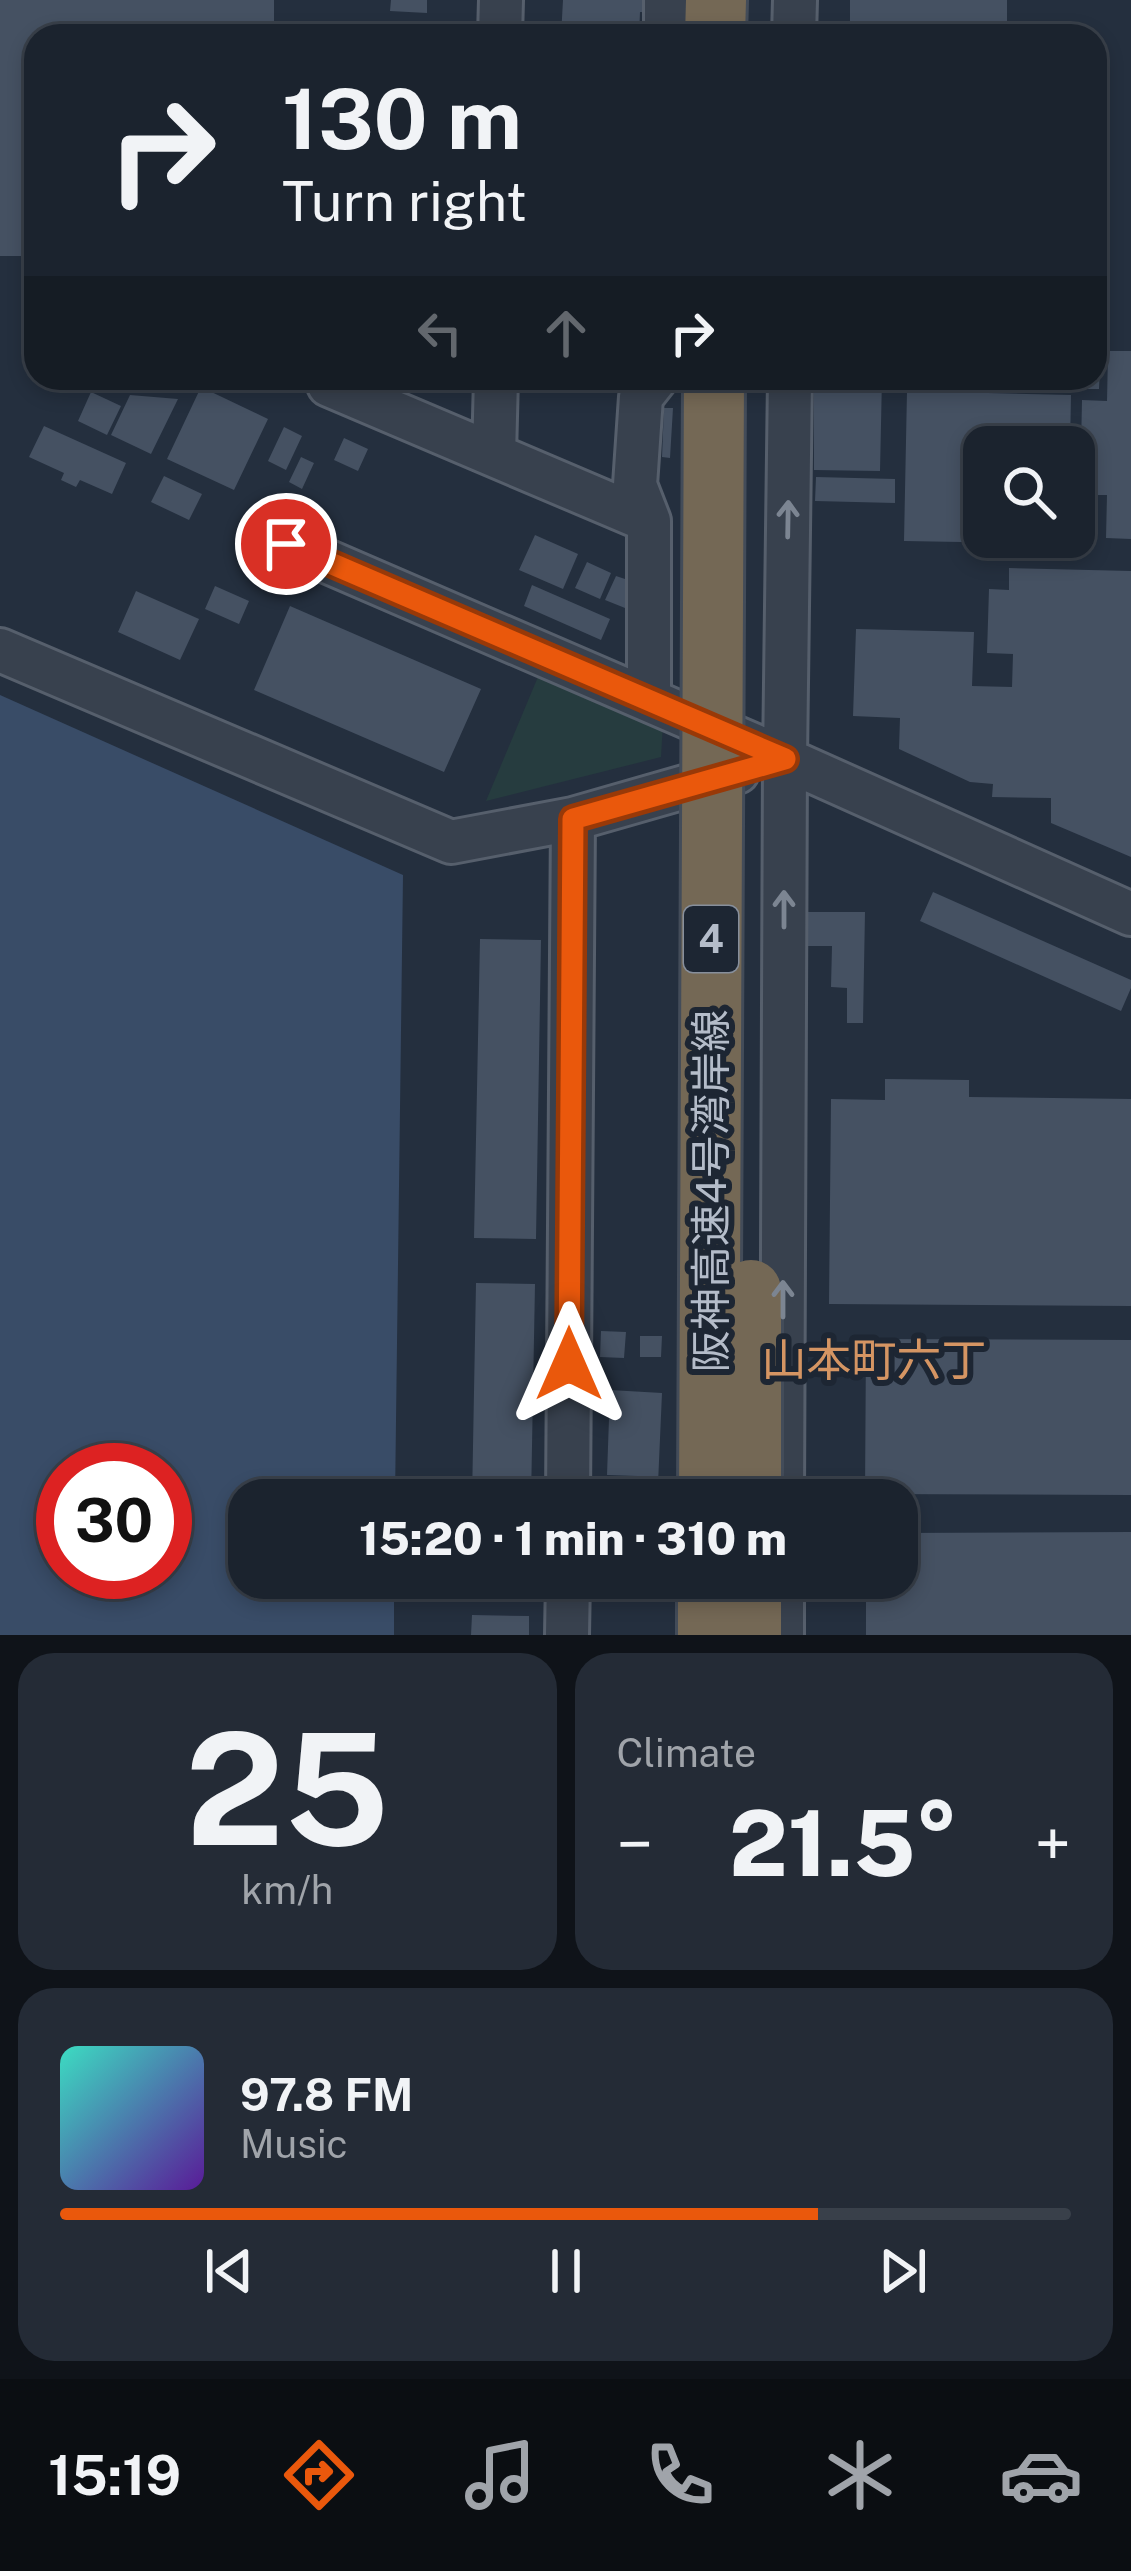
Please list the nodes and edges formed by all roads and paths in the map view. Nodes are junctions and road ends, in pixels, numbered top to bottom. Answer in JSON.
{"nodes":[{"id":1,"x":341,"y":390,"type":"edge"},
{"id":2,"x":496,"y":390,"type":"edge"},
{"id":3,"x":647,"y":390,"type":"edge"},
{"id":4,"x":714,"y":390,"type":"edge"},
{"id":5,"x":751,"y":390,"type":"edge"},
{"id":6,"x":790,"y":390,"type":"edge"},
{"id":7,"x":494,"y":455,"type":"junction"},
{"id":8,"x":649,"y":521,"type":"junction"},
{"id":9,"x":286,"y":544,"type":"dead end"},
{"id":10,"x":0,"y":650,"type":"edge"},
{"id":11,"x":649,"y":700,"type":"junction"},
{"id":12,"x":785,"y":759,"type":"junction"},
{"id":13,"x":573,"y":819,"type":"junction"},
{"id":14,"x":1131,"y":914,"type":"edge"},
{"id":15,"x":568,"y":1479,"type":"edge"},
{"id":16,"x":709,"y":1479,"type":"edge"},
{"id":17,"x":751,"y":1479,"type":"edge"},
{"id":18,"x":782,"y":1479,"type":"edge"},
{"id":19,"x":568,"y":1599,"type":"edge"},
{"id":20,"x":708,"y":1599,"type":"edge"},
{"id":21,"x":751,"y":1599,"type":"edge"},
{"id":22,"x":782,"y":1599,"type":"edge"},
{"id":23,"x":567,"y":1635,"type":"edge"},
{"id":24,"x":708,"y":1635,"type":"edge"},
{"id":25,"x":751,"y":1635,"type":"edge"},
{"id":26,"x":782,"y":1635,"type":"edge"}],
"edges":[{"from":1,"to":7,"type":"street"},
{"from":2,"to":7,"type":"street"},
{"from":3,"to":8,"type":"street"},
{"from":4,"to":16,"type":"highway","name":"阪神高速4号湾岸線","number":"4","bridge":true},
{"from":5,"to":17,"type":"highway","name":"阪神高速4号湾岸線","number":"4","bridge":true},
{"from":12,"to":6,"type":"street","one_way":true},
{"from":7,"to":8,"type":"street"},
{"from":8,"to":11,"type":"street"},
{"from":9,"to":11,"type":"street"},
{"from":10,"to":13,"type":"street"},
{"from":11,"to":12,"type":"street"},
{"from":12,"to":13,"type":"street"},
{"from":12,"to":14,"type":"street"},
{"from":18,"to":12,"type":"street","one_way":true},
{"from":13,"to":15,"type":"street"},
{"from":19,"to":23,"type":"street"},
{"from":20,"to":24,"type":"highway"},
{"from":21,"to":25,"type":"highway"},
{"from":22,"to":26,"type":"street"}]}
